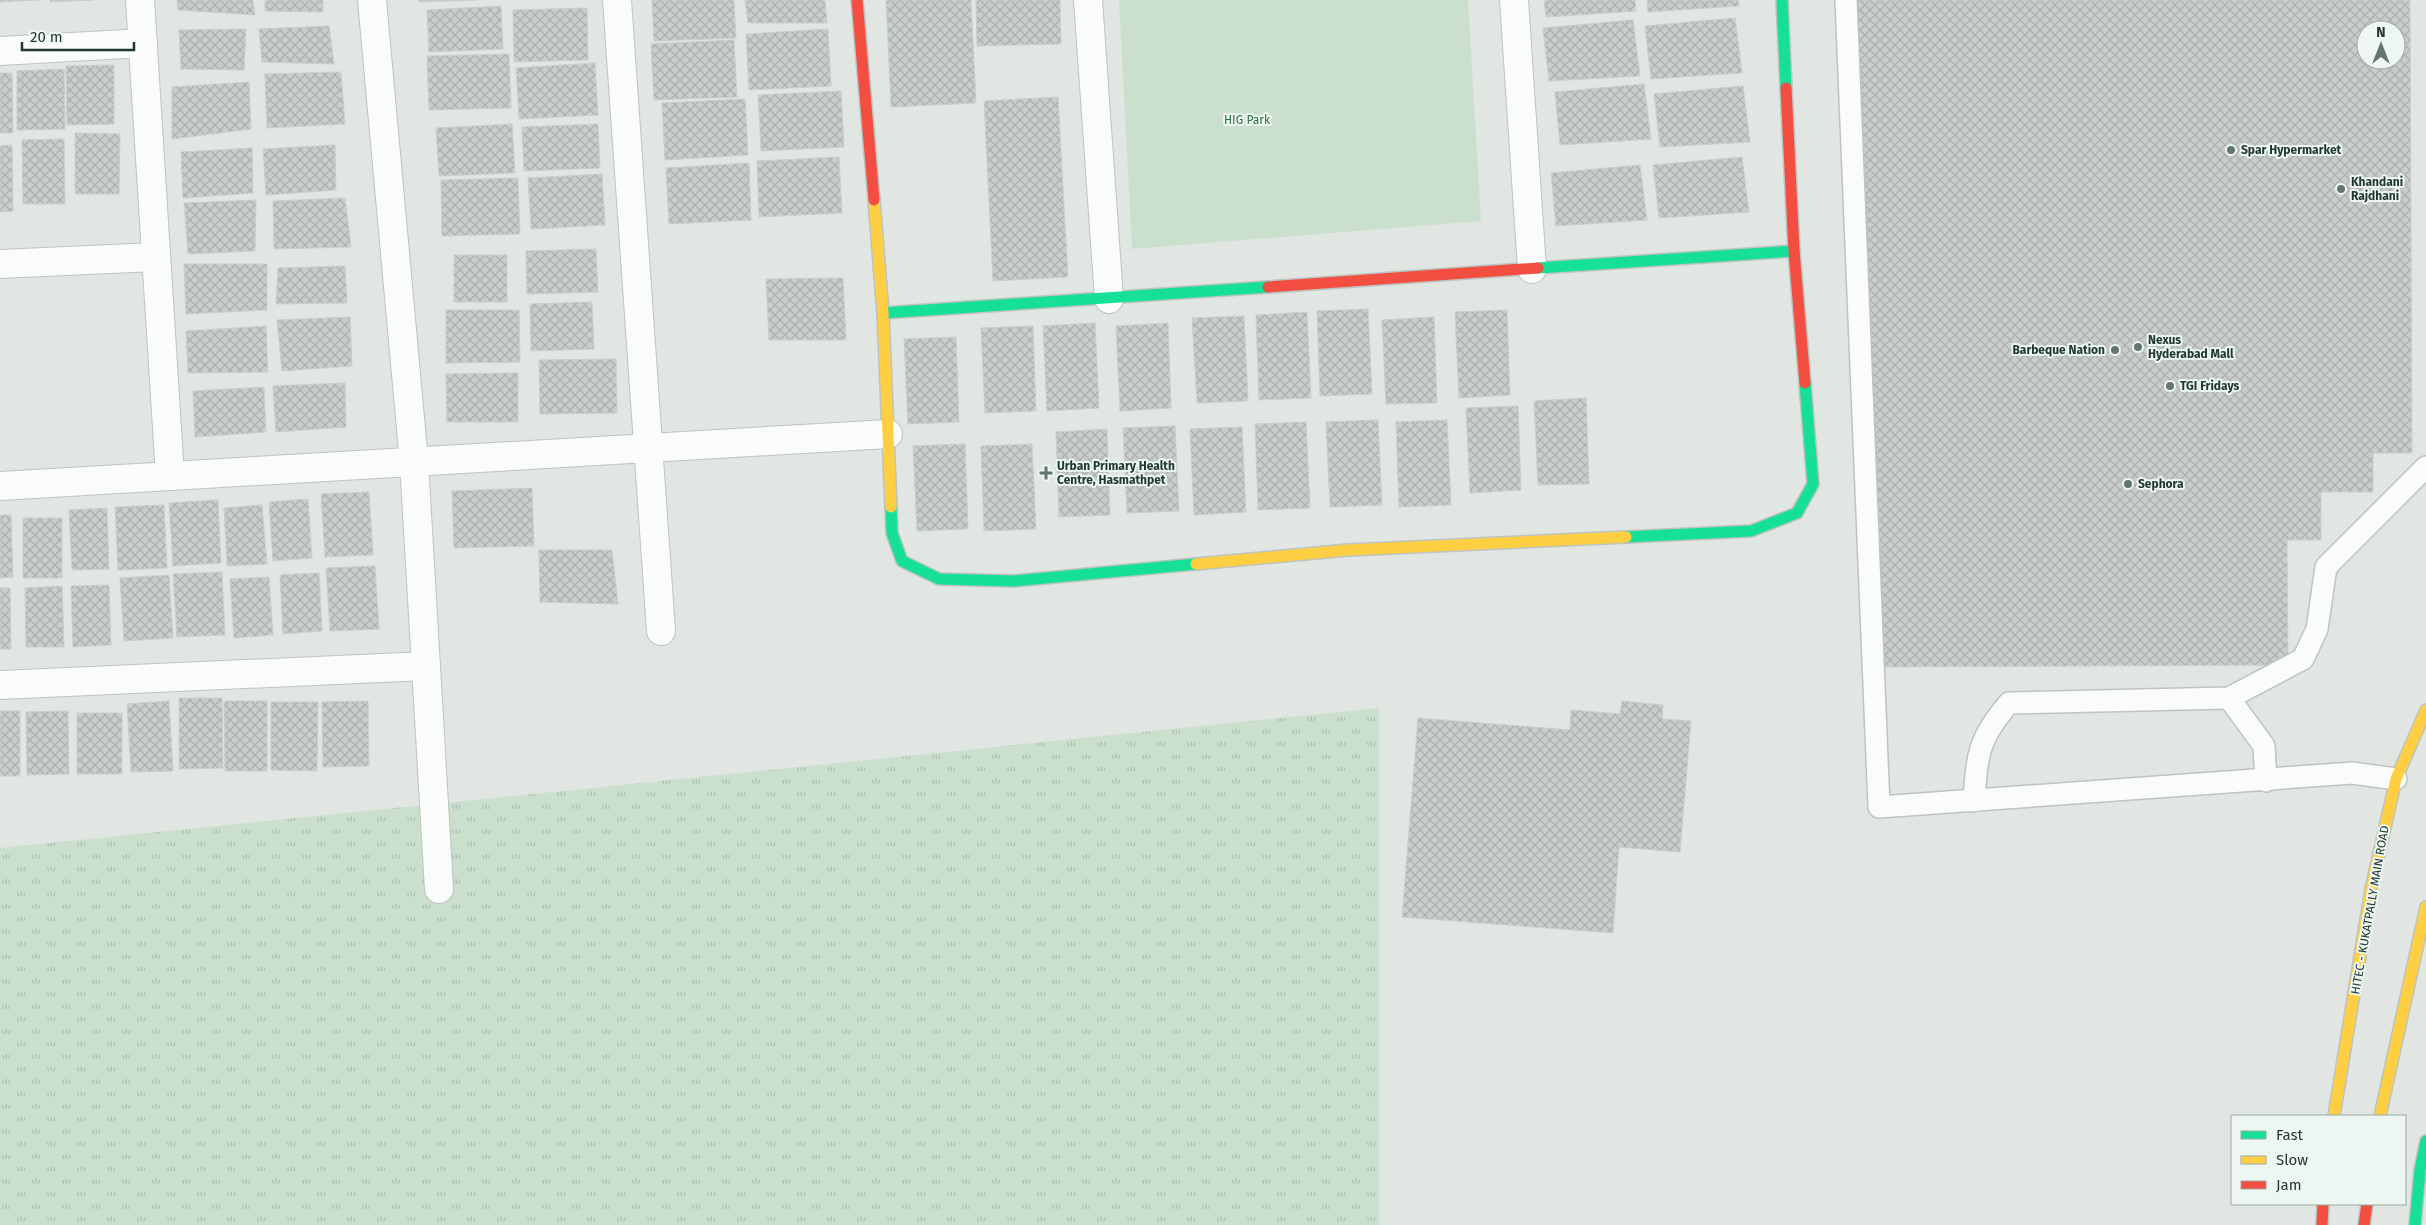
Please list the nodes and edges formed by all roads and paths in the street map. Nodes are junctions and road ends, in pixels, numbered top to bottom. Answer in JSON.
{"nodes":[{"id":1,"x":140,"y":0,"type":"edge"},
{"id":2,"x":372,"y":0,"type":"edge"},
{"id":3,"x":617,"y":0,"type":"edge"},
{"id":4,"x":857,"y":0,"type":"edge"},
{"id":5,"x":1088,"y":0,"type":"edge"},
{"id":6,"x":1514,"y":0,"type":"edge"},
{"id":7,"x":1782,"y":0,"type":"edge"},
{"id":8,"x":1846,"y":0,"type":"edge"},
{"id":9,"x":144,"y":42,"type":"junction"},
{"id":10,"x":0,"y":51,"type":"edge"},
{"id":11,"x":1794,"y":251,"type":"junction"},
{"id":12,"x":155,"y":257,"type":"junction"},
{"id":13,"x":0,"y":264,"type":"edge"},
{"id":14,"x":1532,"y":269,"type":"junction"},
{"id":15,"x":1109,"y":298,"type":"junction"},
{"id":16,"x":883,"y":314,"type":"junction"},
{"id":17,"x":888,"y":434,"type":"junction"},
{"id":18,"x":649,"y":447,"type":"junction"},
{"id":19,"x":414,"y":462,"type":"junction"},
{"id":20,"x":2426,"y":467,"type":"edge"},
{"id":21,"x":170,"y":476,"type":"junction"},
{"id":22,"x":0,"y":486,"type":"edge"},
{"id":23,"x":661,"y":631,"type":"dead end"},
{"id":24,"x":426,"y":666,"type":"junction"},
{"id":25,"x":0,"y":685,"type":"edge"},
{"id":26,"x":2229,"y":698,"type":"junction"},
{"id":27,"x":2426,"y":710,"type":"edge"},
{"id":28,"x":2396,"y":779,"type":"junction"},
{"id":29,"x":2266,"y":781,"type":"junction"},
{"id":30,"x":1974,"y":801,"type":"junction"},
{"id":31,"x":439,"y":889,"type":"dead end"},
{"id":32,"x":2426,"y":907,"type":"edge"},
{"id":33,"x":2334,"y":1115,"type":"edge"},
{"id":34,"x":2380,"y":1115,"type":"edge"},
{"id":35,"x":2426,"y":1141,"type":"edge"},
{"id":36,"x":2323,"y":1205,"type":"edge"},
{"id":37,"x":2367,"y":1205,"type":"edge"},
{"id":38,"x":2322,"y":1225,"type":"edge"},
{"id":39,"x":2364,"y":1225,"type":"edge"},
{"id":40,"x":2415,"y":1225,"type":"edge"}],
"edges":[{"from":1,"to":9,"type":"street"},
{"from":2,"to":19,"type":"street"},
{"from":3,"to":18,"type":"street"},
{"from":4,"to":16,"type":"street"},
{"from":5,"to":15,"type":"street"},
{"from":6,"to":14,"type":"street"},
{"from":7,"to":11,"type":"street"},
{"from":8,"to":30,"type":"lane"},
{"from":9,"to":10,"type":"street"},
{"from":9,"to":12,"type":"street"},
{"from":11,"to":14,"type":"street"},
{"from":11,"to":17,"type":"street"},
{"from":12,"to":13,"type":"street"},
{"from":12,"to":21,"type":"street"},
{"from":14,"to":15,"type":"street"},
{"from":15,"to":16,"type":"street"},
{"from":16,"to":17,"type":"street"},
{"from":17,"to":18,"type":"street"},
{"from":18,"to":19,"type":"street"},
{"from":18,"to":23,"type":"street"},
{"from":19,"to":21,"type":"street"},
{"from":19,"to":24,"type":"street"},
{"from":20,"to":26,"type":"lane"},
{"from":21,"to":22,"type":"street"},
{"from":24,"to":25,"type":"street"},
{"from":24,"to":31,"type":"street"},
{"from":26,"to":29,"type":"lane"},
{"from":26,"to":30,"type":"lane"},
{"from":27,"to":28,"type":"street","name":"HITEC - KUKATPALLY MAIN ROAD"},
{"from":28,"to":29,"type":"lane"},
{"from":28,"to":33,"type":"street","name":"HITEC - KUKATPALLY MAIN ROAD"},
{"from":29,"to":30,"type":"lane"},
{"from":32,"to":34,"type":"street"},
{"from":35,"to":40,"type":"street"},
{"from":36,"to":38,"type":"street"},
{"from":37,"to":39,"type":"street"}]}
